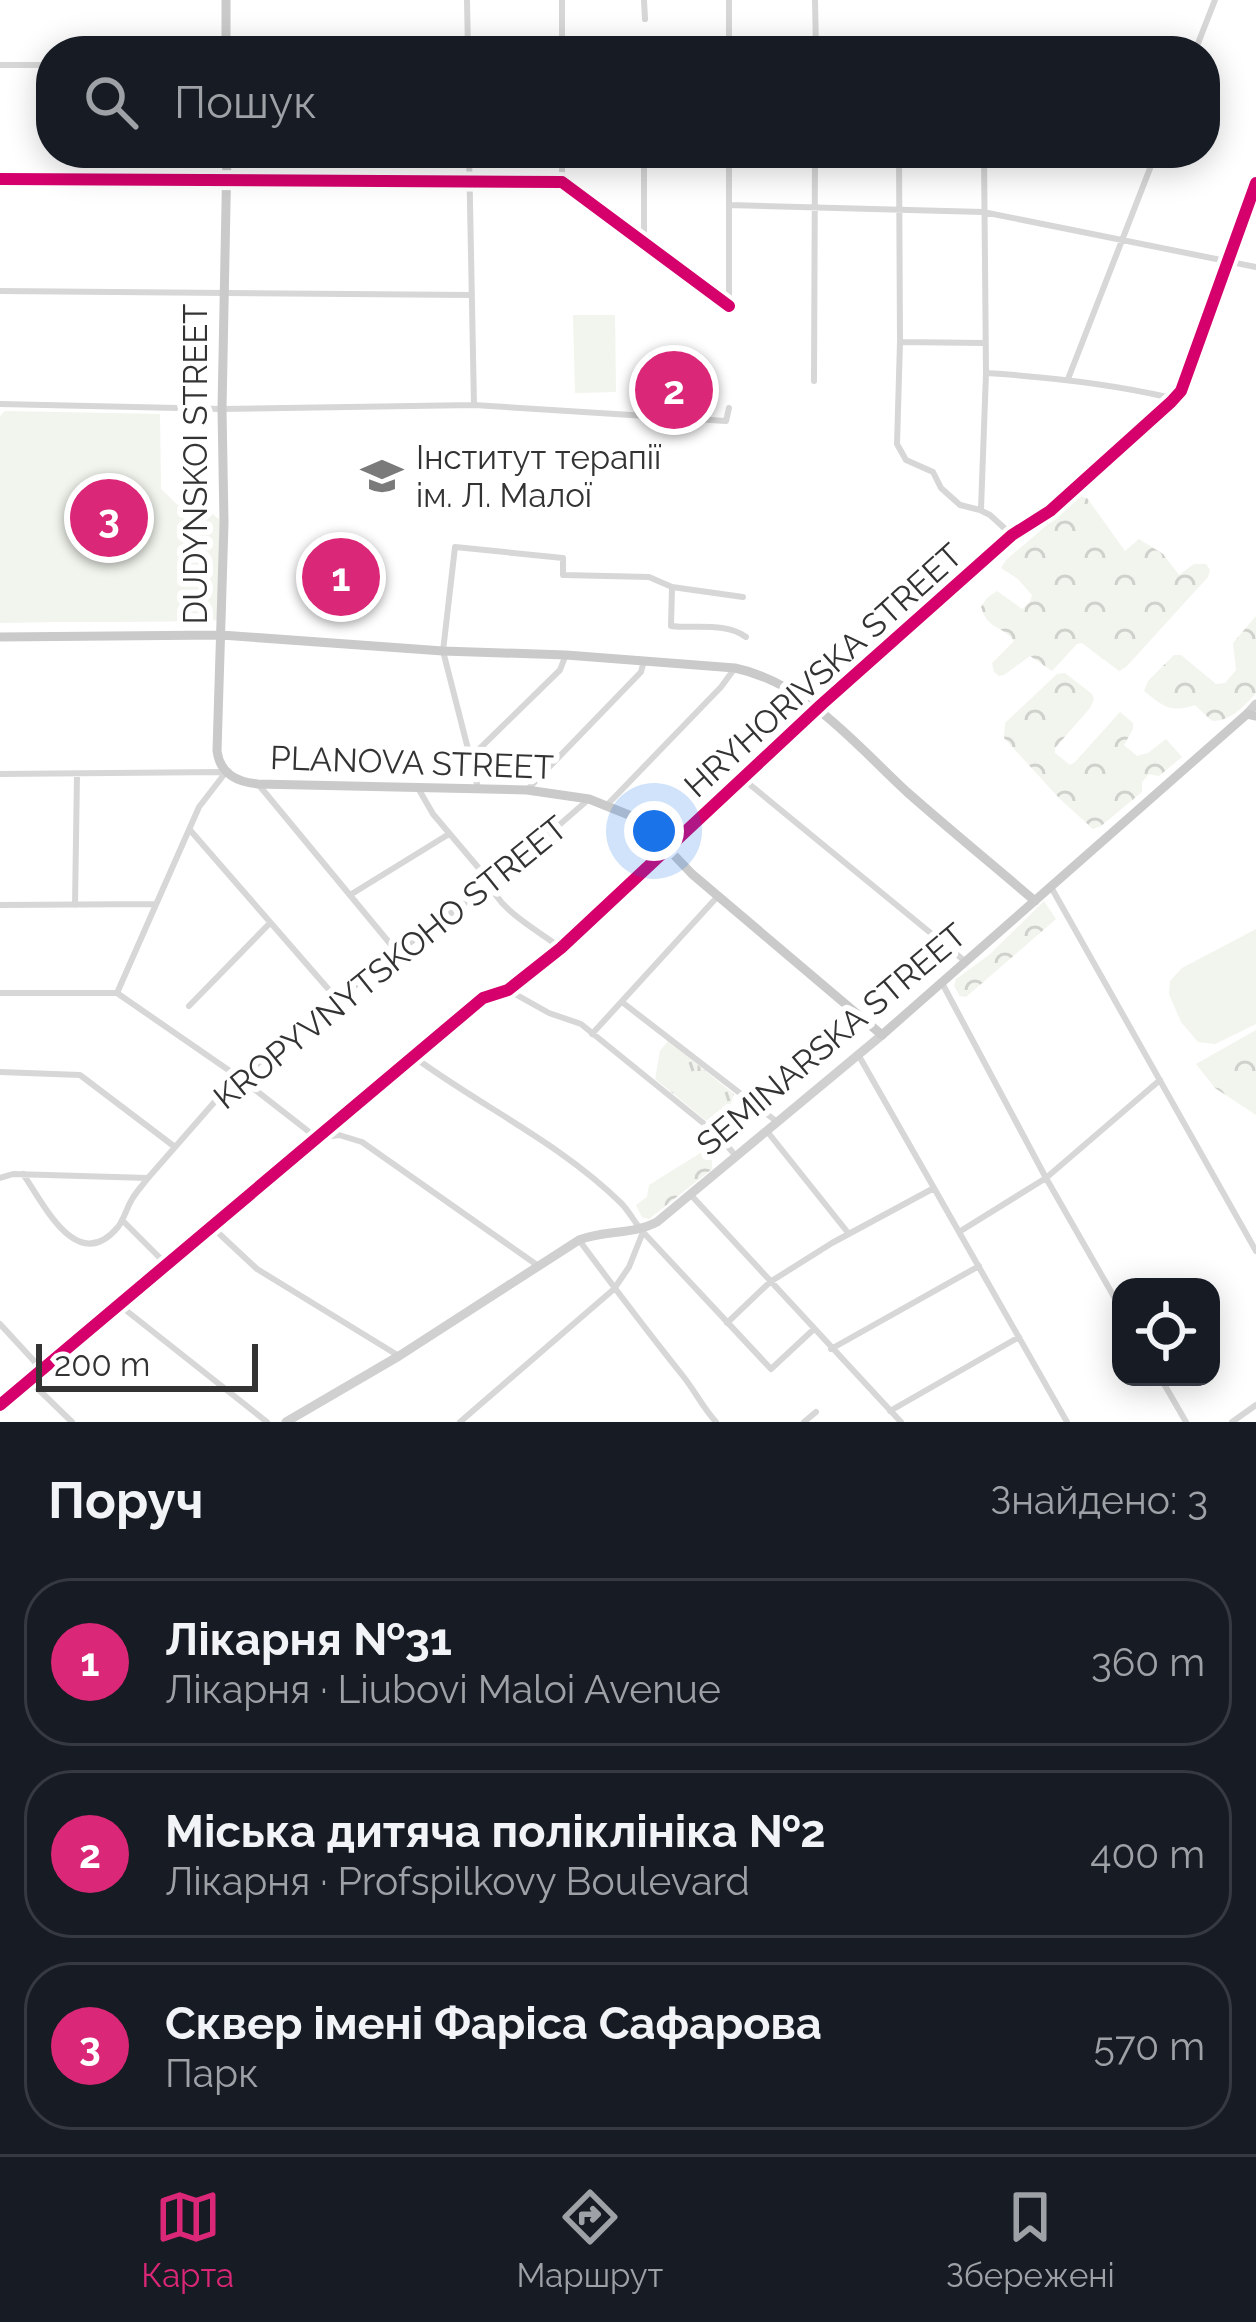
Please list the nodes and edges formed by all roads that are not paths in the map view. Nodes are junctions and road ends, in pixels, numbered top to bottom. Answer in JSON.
{"nodes":[{"id":1,"x":226,"y":0,"type":"edge"},
{"id":2,"x":467,"y":0,"type":"edge"},
{"id":3,"x":562,"y":0,"type":"edge"},
{"id":4,"x":644,"y":0,"type":"edge"},
{"id":5,"x":729,"y":0,"type":"edge"},
{"id":6,"x":815,"y":0,"type":"edge"},
{"id":7,"x":1215,"y":0,"type":"edge"},
{"id":8,"x":644,"y":19,"type":"dead end"},
{"id":9,"x":226,"y":36,"type":"edge"},
{"id":10,"x":468,"y":36,"type":"edge"},
{"id":11,"x":562,"y":36,"type":"edge"},
{"id":12,"x":729,"y":36,"type":"edge"},
{"id":13,"x":816,"y":36,"type":"edge"},
{"id":14,"x":1201,"y":36,"type":"edge"},
{"id":15,"x":36,"y":64,"type":"edge"},
{"id":16,"x":0,"y":65,"type":"edge"},
{"id":17,"x":227,"y":168,"type":"edge"},
{"id":18,"x":469,"y":168,"type":"edge"},
{"id":19,"x":562,"y":168,"type":"edge"},
{"id":20,"x":644,"y":168,"type":"edge"},
{"id":21,"x":729,"y":168,"type":"edge"},
{"id":22,"x":815,"y":168,"type":"edge"},
{"id":23,"x":899,"y":168,"type":"edge"},
{"id":24,"x":984,"y":168,"type":"edge"},
{"id":25,"x":1150,"y":168,"type":"edge"},
{"id":26,"x":0,"y":179,"type":"edge"},
{"id":27,"x":227,"y":180,"type":"junction"},
{"id":28,"x":469,"y":182,"type":"junction"},
{"id":29,"x":562,"y":182,"type":"junction"},
{"id":30,"x":1256,"y":183,"type":"edge"},
{"id":31,"x":729,"y":205,"type":"junction"},
{"id":32,"x":814,"y":207,"type":"junction"},
{"id":33,"x":900,"y":209,"type":"junction"},
{"id":34,"x":983,"y":212,"type":"junction"},
{"id":35,"x":1121,"y":242,"type":"junction"},
{"id":36,"x":644,"y":244,"type":"junction"},
{"id":37,"x":1229,"y":263,"type":"junction"},
{"id":38,"x":1256,"y":267,"type":"edge"},
{"id":39,"x":0,"y":291,"type":"edge"},
{"id":40,"x":224,"y":293,"type":"junction"},
{"id":41,"x":472,"y":295,"type":"junction"},
{"id":42,"x":900,"y":343,"type":"junction"},
{"id":43,"x":985,"y":343,"type":"junction"},
{"id":44,"x":986,"y":373,"type":"junction"},
{"id":45,"x":1068,"y":379,"type":"junction"},
{"id":46,"x":814,"y":381,"type":"dead end"},
{"id":47,"x":1171,"y":402,"type":"junction"},
{"id":48,"x":0,"y":404,"type":"edge"},
{"id":49,"x":474,"y":405,"type":"junction"},
{"id":50,"x":729,"y":408,"type":"dead end"},
{"id":51,"x":222,"y":409,"type":"junction"},
{"id":52,"x":980,"y":510,"type":"junction"},
{"id":53,"x":1012,"y":536,"type":"junction"},
{"id":54,"x":673,"y":587,"type":"junction"},
{"id":55,"x":743,"y":597,"type":"dead end"},
{"id":56,"x":221,"y":635,"type":"junction"},
{"id":57,"x":0,"y":637,"type":"edge"},
{"id":58,"x":746,"y":637,"type":"dead end"},
{"id":59,"x":443,"y":651,"type":"junction"},
{"id":60,"x":566,"y":655,"type":"junction"},
{"id":61,"x":644,"y":661,"type":"junction"},
{"id":62,"x":735,"y":668,"type":"junction"},
{"id":63,"x":1256,"y":704,"type":"edge"},
{"id":64,"x":817,"y":709,"type":"junction"},
{"id":65,"x":1251,"y":715,"type":"edge"},
{"id":66,"x":470,"y":759,"type":"junction"},
{"id":67,"x":226,"y":772,"type":"junction"},
{"id":68,"x":0,"y":774,"type":"edge"},
{"id":69,"x":77,"y":774,"type":"junction"},
{"id":70,"x":742,"y":779,"type":"junction"},
{"id":71,"x":258,"y":784,"type":"junction"},
{"id":72,"x":418,"y":788,"type":"junction"},
{"id":73,"x":478,"y":788,"type":"junction"},
{"id":74,"x":526,"y":790,"type":"junction"},
{"id":75,"x":589,"y":799,"type":"junction"},
{"id":76,"x":608,"y":804,"type":"junction"},
{"id":77,"x":190,"y":830,"type":"junction"},
{"id":78,"x":449,"y":834,"type":"junction"},
{"id":79,"x":668,"y":850,"type":"junction"},
{"id":80,"x":490,"y":885,"type":"junction"},
{"id":81,"x":1051,"y":887,"type":"junction"},
{"id":82,"x":350,"y":895,"type":"junction"},
{"id":83,"x":718,"y":896,"type":"junction"},
{"id":84,"x":1035,"y":901,"type":"junction"},
{"id":85,"x":156,"y":904,"type":"junction"},
{"id":86,"x":0,"y":905,"type":"edge"},
{"id":87,"x":75,"y":905,"type":"junction"},
{"id":88,"x":270,"y":922,"type":"junction"},
{"id":89,"x":561,"y":948,"type":"junction"},
{"id":90,"x":397,"y":952,"type":"junction"},
{"id":91,"x":966,"y":962,"type":"junction"},
{"id":92,"x":942,"y":982,"type":"junction"},
{"id":93,"x":508,"y":990,"type":"junction"},
{"id":94,"x":0,"y":993,"type":"edge"},
{"id":95,"x":117,"y":993,"type":"junction"},
{"id":96,"x":337,"y":999,"type":"junction"},
{"id":97,"x":622,"y":1002,"type":"junction"},
{"id":98,"x":188,"y":1006,"type":"dead end"},
{"id":99,"x":592,"y":1034,"type":"junction"},
{"id":100,"x":882,"y":1035,"type":"junction"},
{"id":101,"x":859,"y":1056,"type":"junction"},
{"id":102,"x":414,"y":1057,"type":"junction"},
{"id":103,"x":0,"y":1072,"type":"edge"},
{"id":104,"x":240,"y":1078,"type":"junction"},
{"id":105,"x":1160,"y":1080,"type":"junction"},
{"id":106,"x":776,"y":1121,"type":"junction"},
{"id":107,"x":766,"y":1130,"type":"junction"},
{"id":108,"x":317,"y":1138,"type":"junction"},
{"id":109,"x":175,"y":1147,"type":"junction"},
{"id":110,"x":735,"y":1155,"type":"junction"},
{"id":111,"x":23,"y":1174,"type":"junction"},
{"id":112,"x":0,"y":1178,"type":"edge"},
{"id":113,"x":148,"y":1178,"type":"junction"},
{"id":114,"x":1046,"y":1178,"type":"junction"},
{"id":115,"x":934,"y":1188,"type":"junction"},
{"id":116,"x":690,"y":1194,"type":"junction"},
{"id":117,"x":122,"y":1220,"type":"junction"},
{"id":118,"x":212,"y":1227,"type":"junction"},
{"id":119,"x":642,"y":1231,"type":"junction"},
{"id":120,"x":959,"y":1232,"type":"junction"},
{"id":121,"x":849,"y":1234,"type":"junction"},
{"id":122,"x":579,"y":1240,"type":"junction"},
{"id":123,"x":1256,"y":1251,"type":"edge"},
{"id":124,"x":166,"y":1264,"type":"junction"},
{"id":125,"x":537,"y":1265,"type":"junction"},
{"id":126,"x":979,"y":1266,"type":"junction"},
{"id":127,"x":770,"y":1282,"type":"junction"},
{"id":128,"x":614,"y":1289,"type":"junction"},
{"id":129,"x":1112,"y":1293,"type":"edge"},
{"id":130,"x":118,"y":1304,"type":"junction"},
{"id":131,"x":727,"y":1323,"type":"junction"},
{"id":132,"x":0,"y":1324,"type":"edge"},
{"id":133,"x":814,"y":1329,"type":"junction"},
{"id":134,"x":1019,"y":1337,"type":"junction"},
{"id":135,"x":831,"y":1349,"type":"junction"},
{"id":136,"x":399,"y":1356,"type":"junction"},
{"id":137,"x":34,"y":1373,"type":"junction"},
{"id":138,"x":1165,"y":1386,"type":"edge"},
{"id":139,"x":0,"y":1405,"type":"edge"},
{"id":140,"x":1256,"y":1405,"type":"edge"},
{"id":141,"x":890,"y":1411,"type":"junction"},
{"id":142,"x":816,"y":1412,"type":"dead end"},
{"id":143,"x":72,"y":1422,"type":"edge"},
{"id":144,"x":267,"y":1422,"type":"edge"},
{"id":145,"x":286,"y":1422,"type":"edge"},
{"id":146,"x":460,"y":1422,"type":"edge"},
{"id":147,"x":716,"y":1422,"type":"edge"},
{"id":148,"x":804,"y":1422,"type":"edge"},
{"id":149,"x":901,"y":1422,"type":"edge"},
{"id":150,"x":1067,"y":1422,"type":"edge"},
{"id":151,"x":1186,"y":1422,"type":"edge"},
{"id":152,"x":1232,"y":1422,"type":"edge"}],
"edges":[{"from":1,"to":9,"type":"main road"},
{"from":2,"to":10,"type":"street"},
{"from":3,"to":11,"type":"street"},
{"from":4,"to":8,"type":"street"},
{"from":5,"to":12,"type":"street"},
{"from":6,"to":13,"type":"street"},
{"from":7,"to":14,"type":"street"},
{"from":15,"to":16,"type":"street"},
{"from":17,"to":27,"type":"main road","name":"DUDYNSKOI STREET"},
{"from":18,"to":28,"type":"street"},
{"from":19,"to":29,"type":"street"},
{"from":20,"to":36,"type":"street"},
{"from":21,"to":31,"type":"street"},
{"from":22,"to":32,"type":"street"},
{"from":23,"to":33,"type":"street"},
{"from":24,"to":34,"type":"street"},
{"from":25,"to":35,"type":"street"},
{"from":26,"to":27,"type":"street"},
{"from":27,"to":28,"type":"street"},
{"from":27,"to":40,"type":"main road","name":"DUDYNSKOI STREET"},
{"from":28,"to":29,"type":"street"},
{"from":28,"to":41,"type":"street"},
{"from":29,"to":36,"type":"street"},
{"from":30,"to":37,"type":"street","name":"HRYHORIVSKA STREET"},
{"from":31,"to":32,"type":"street"},
{"from":31,"to":36,"type":"street"},
{"from":32,"to":33,"type":"street"},
{"from":32,"to":46,"type":"street"},
{"from":33,"to":34,"type":"street"},
{"from":33,"to":42,"type":"street"},
{"from":34,"to":35,"type":"street"},
{"from":34,"to":43,"type":"street"},
{"from":35,"to":37,"type":"street"},
{"from":35,"to":45,"type":"street"},
{"from":37,"to":38,"type":"street"},
{"from":37,"to":47,"type":"street","name":"HRYHORIVSKA STREET"},
{"from":39,"to":40,"type":"street"},
{"from":40,"to":41,"type":"street"},
{"from":40,"to":51,"type":"main road","name":"DUDYNSKOI STREET"},
{"from":41,"to":49,"type":"street"},
{"from":42,"to":43,"type":"street"},
{"from":42,"to":52,"type":"street"},
{"from":43,"to":44,"type":"street"},
{"from":44,"to":45,"type":"street"},
{"from":44,"to":52,"type":"street"},
{"from":45,"to":47,"type":"street"},
{"from":47,"to":53,"type":"street","name":"HRYHORIVSKA STREET"},
{"from":48,"to":51,"type":"street"},
{"from":49,"to":50,"type":"street"},
{"from":49,"to":51,"type":"street"},
{"from":51,"to":56,"type":"main road","name":"DUDYNSKOI STREET"},
{"from":52,"to":53,"type":"street"},
{"from":53,"to":64,"type":"street","name":"HRYHORIVSKA STREET"},
{"from":54,"to":55,"type":"street"},
{"from":54,"to":58,"type":"street"},
{"from":54,"to":59,"type":"street"},
{"from":56,"to":57,"type":"main road"},
{"from":56,"to":59,"type":"main road"},
{"from":56,"to":67,"type":"main road","name":"DUDYNSKOI STREET"},
{"from":59,"to":60,"type":"main road"},
{"from":59,"to":66,"type":"street"},
{"from":60,"to":61,"type":"main road"},
{"from":60,"to":66,"type":"street"},
{"from":61,"to":62,"type":"main road"},
{"from":61,"to":74,"type":"street"},
{"from":62,"to":64,"type":"main road"},
{"from":62,"to":76,"type":"street","name":"KROPYVNYTSKOHO STREET"},
{"from":63,"to":65,"type":"street","name":"SEMINARSKA STREET"},
{"from":64,"to":70,"type":"street","name":"HRYHORIVSKA STREET"},
{"from":64,"to":84,"type":"main road"},
{"from":65,"to":81,"type":"main road","name":"SEMINARSKA STREET"},
{"from":66,"to":73,"type":"street"},
{"from":67,"to":69,"type":"street","name":"PLANOVA STREET"},
{"from":67,"to":71,"type":"main road","name":"PLANOVA STREET"},
{"from":67,"to":77,"type":"street"},
{"from":68,"to":69,"type":"street","name":"PLANOVA STREET"},
{"from":69,"to":87,"type":"street"},
{"from":70,"to":79,"type":"street","name":"HRYHORIVSKA STREET"},
{"from":70,"to":91,"type":"street"},
{"from":71,"to":72,"type":"main road","name":"PLANOVA STREET"},
{"from":71,"to":82,"type":"street"},
{"from":72,"to":73,"type":"main road","name":"PLANOVA STREET"},
{"from":72,"to":78,"type":"street"},
{"from":73,"to":74,"type":"main road","name":"PLANOVA STREET"},
{"from":74,"to":75,"type":"main road","name":"PLANOVA STREET"},
{"from":75,"to":76,"type":"main road","name":"PLANOVA STREET"},
{"from":75,"to":80,"type":"street","name":"KROPYVNYTSKOHO STREET"},
{"from":76,"to":79,"type":"main road","name":"PLANOVA STREET"},
{"from":77,"to":85,"type":"street"},
{"from":77,"to":88,"type":"street"},
{"from":78,"to":80,"type":"street"},
{"from":78,"to":82,"type":"street"},
{"from":79,"to":83,"type":"main road","name":"PLANOVA STREET"},
{"from":79,"to":89,"type":"street","name":"HRYHORIVSKA STREET"},
{"from":80,"to":89,"type":"street"},
{"from":80,"to":90,"type":"street","name":"KROPYVNYTSKOHO STREET"},
{"from":81,"to":84,"type":"main road","name":"SEMINARSKA STREET"},
{"from":81,"to":105,"type":"street"},
{"from":82,"to":90,"type":"street"},
{"from":83,"to":97,"type":"street"},
{"from":83,"to":100,"type":"main road","name":"PLANOVA STREET"},
{"from":84,"to":91,"type":"main road","name":"SEMINARSKA STREET"},
{"from":85,"to":87,"type":"street"},
{"from":85,"to":95,"type":"street"},
{"from":86,"to":87,"type":"street"},
{"from":88,"to":96,"type":"street"},
{"from":88,"to":98,"type":"street"},
{"from":89,"to":93,"type":"street","name":"HRYHORIVSKA STREET"},
{"from":90,"to":96,"type":"street","name":"KROPYVNYTSKOHO STREET"},
{"from":91,"to":92,"type":"main road","name":"SEMINARSKA STREET"},
{"from":92,"to":100,"type":"main road","name":"SEMINARSKA STREET"},
{"from":92,"to":114,"type":"street"},
{"from":93,"to":99,"type":"street"},
{"from":93,"to":102,"type":"street","name":"HRYHORIVSKA STREET"},
{"from":94,"to":95,"type":"street"},
{"from":95,"to":104,"type":"street"},
{"from":96,"to":104,"type":"street","name":"KROPYVNYTSKOHO STREET"},
{"from":97,"to":99,"type":"street"},
{"from":97,"to":106,"type":"street"},
{"from":99,"to":110,"type":"street"},
{"from":100,"to":101,"type":"street","name":"SEMINARSKA STREET"},
{"from":101,"to":106,"type":"street","name":"SEMINARSKA STREET"},
{"from":101,"to":115,"type":"street"},
{"from":102,"to":108,"type":"street","name":"HRYHORIVSKA STREET"},
{"from":102,"to":119,"type":"street"},
{"from":103,"to":109,"type":"street"},
{"from":104,"to":108,"type":"street"},
{"from":104,"to":109,"type":"street","name":"KROPYVNYTSKOHO STREET"},
{"from":105,"to":114,"type":"street"},
{"from":105,"to":123,"type":"street"},
{"from":106,"to":107,"type":"street","name":"SEMINARSKA STREET"},
{"from":107,"to":110,"type":"street","name":"SEMINARSKA STREET"},
{"from":107,"to":121,"type":"street"},
{"from":108,"to":118,"type":"street","name":"HRYHORIVSKA STREET"},
{"from":108,"to":125,"type":"street"},
{"from":109,"to":113,"type":"street","name":"KROPYVNYTSKOHO STREET"},
{"from":110,"to":116,"type":"street","name":"SEMINARSKA STREET"},
{"from":111,"to":112,"type":"street"},
{"from":111,"to":113,"type":"street"},
{"from":111,"to":117,"type":"street"},
{"from":113,"to":117,"type":"street","name":"KROPYVNYTSKOHO STREET"},
{"from":114,"to":120,"type":"street"},
{"from":114,"to":129,"type":"street"},
{"from":115,"to":120,"type":"street"},
{"from":115,"to":121,"type":"street"},
{"from":116,"to":119,"type":"street","name":"SEMINARSKA STREET"},
{"from":116,"to":127,"type":"street"},
{"from":117,"to":124,"type":"street"},
{"from":118,"to":124,"type":"street","name":"HRYHORIVSKA STREET"},
{"from":118,"to":136,"type":"street"},
{"from":119,"to":122,"type":"street"},
{"from":119,"to":128,"type":"street","name":"SEMINARSKA STREET"},
{"from":119,"to":131,"type":"street"},
{"from":120,"to":126,"type":"street"},
{"from":121,"to":127,"type":"street"},
{"from":122,"to":125,"type":"street"},
{"from":122,"to":128,"type":"street"},
{"from":124,"to":130,"type":"street","name":"HRYHORIVSKA STREET"},
{"from":125,"to":136,"type":"street"},
{"from":126,"to":134,"type":"street"},
{"from":126,"to":135,"type":"street"},
{"from":127,"to":131,"type":"street"},
{"from":127,"to":133,"type":"street"},
{"from":128,"to":146,"type":"street","name":"SEMINARSKA STREET"},
{"from":128,"to":147,"type":"street"},
{"from":130,"to":137,"type":"street","name":"HRYHORIVSKA STREET"},
{"from":130,"to":144,"type":"street"},
{"from":131,"to":133,"type":"street"},
{"from":132,"to":137,"type":"street"},
{"from":133,"to":135,"type":"street"},
{"from":134,"to":141,"type":"street"},
{"from":134,"to":150,"type":"street"},
{"from":135,"to":141,"type":"street"},
{"from":136,"to":145,"type":"street"},
{"from":137,"to":139,"type":"street","name":"HRYHORIVSKA STREET"},
{"from":137,"to":143,"type":"street"},
{"from":138,"to":151,"type":"street"},
{"from":140,"to":152,"type":"street"},
{"from":141,"to":149,"type":"street"},
{"from":142,"to":148,"type":"street"}]}
